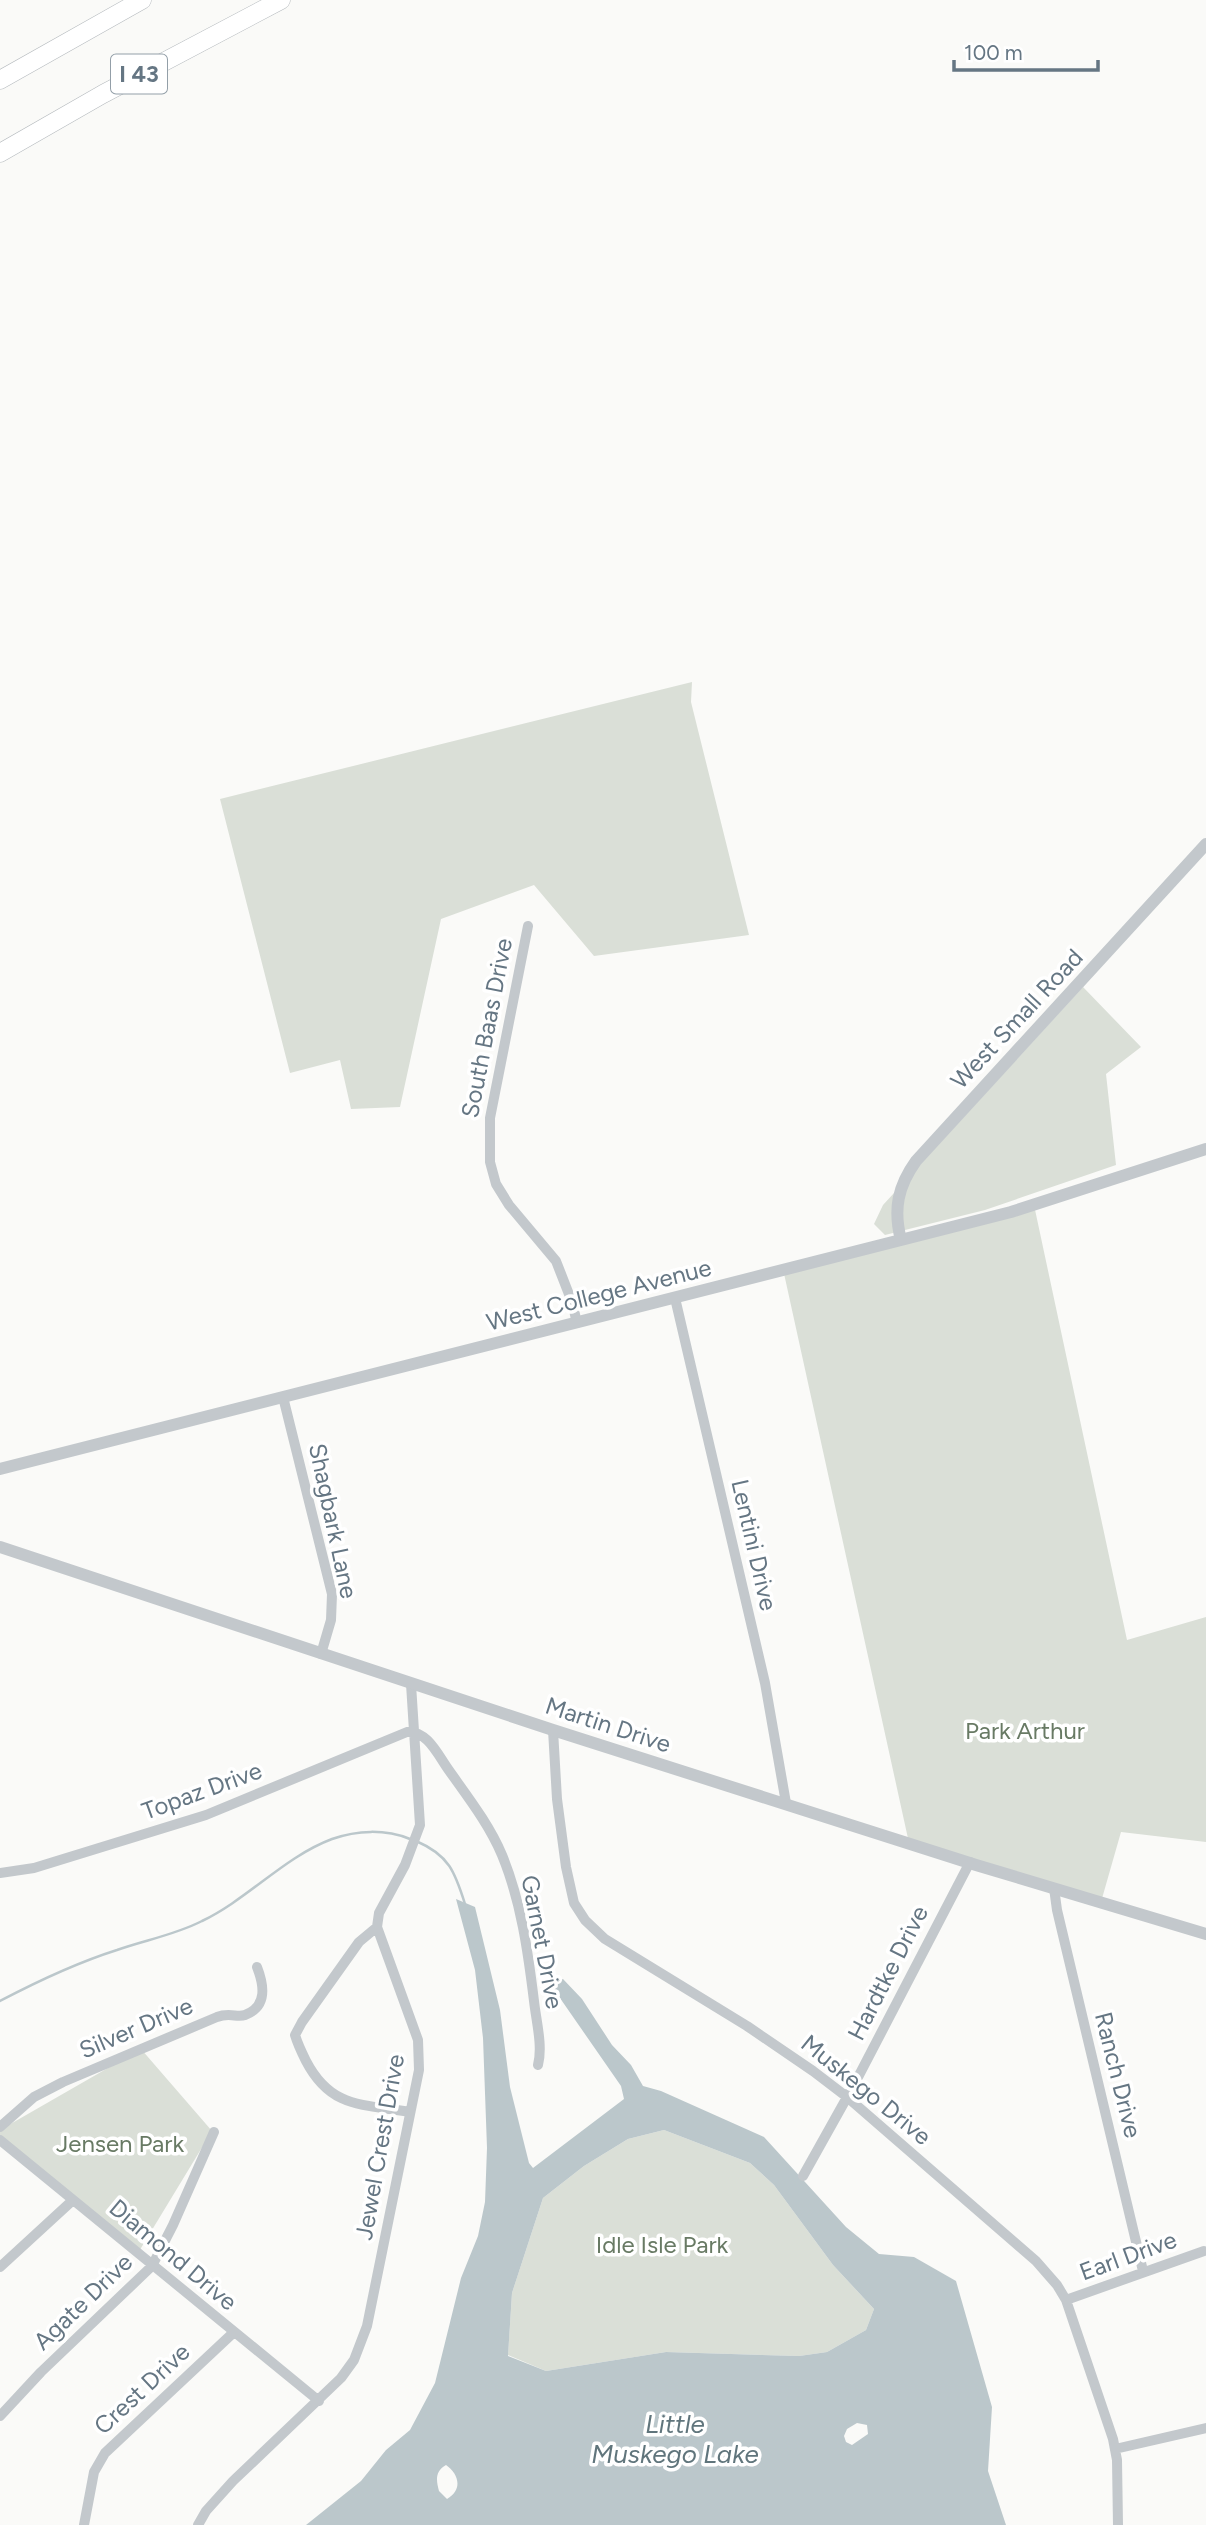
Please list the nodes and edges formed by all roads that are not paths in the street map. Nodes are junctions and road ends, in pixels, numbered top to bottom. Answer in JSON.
{"nodes":[{"id":1,"x":142,"y":0,"type":"edge"},
{"id":2,"x":281,"y":0,"type":"edge"},
{"id":3,"x":0,"y":80,"type":"edge"},
{"id":4,"x":0,"y":153,"type":"edge"},
{"id":5,"x":1206,"y":844,"type":"edge"},
{"id":6,"x":528,"y":926,"type":"dead end"},
{"id":7,"x":1206,"y":1149,"type":"edge"},
{"id":8,"x":901,"y":1240,"type":"junction"},
{"id":9,"x":675,"y":1298,"type":"junction"},
{"id":10,"x":577,"y":1323,"type":"junction"},
{"id":11,"x":283,"y":1397,"type":"junction"},
{"id":12,"x":0,"y":1469,"type":"edge"},
{"id":13,"x":0,"y":1547,"type":"edge"},
{"id":14,"x":321,"y":1654,"type":"junction"},
{"id":15,"x":411,"y":1684,"type":"junction"},
{"id":16,"x":553,"y":1730,"type":"junction"},
{"id":17,"x":414,"y":1731,"type":"junction"},
{"id":18,"x":786,"y":1803,"type":"junction"},
{"id":19,"x":970,"y":1863,"type":"junction"},
{"id":20,"x":0,"y":1873,"type":"edge"},
{"id":21,"x":1054,"y":1888,"type":"junction"},
{"id":22,"x":377,"y":1927,"type":"junction"},
{"id":23,"x":1206,"y":1934,"type":"edge"},
{"id":24,"x":257,"y":1967,"type":"dead end"},
{"id":25,"x":538,"y":2064,"type":"dead end"},
{"id":26,"x":847,"y":2097,"type":"junction"},
{"id":27,"x":410,"y":2112,"type":"junction"},
{"id":28,"x":0,"y":2127,"type":"edge"},
{"id":29,"x":214,"y":2132,"type":"dead end"},
{"id":30,"x":0,"y":2140,"type":"edge"},
{"id":31,"x":803,"y":2176,"type":"dead end"},
{"id":32,"x":73,"y":2200,"type":"junction"},
{"id":33,"x":1204,"y":2251,"type":"dead end"},
{"id":34,"x":152,"y":2266,"type":"junction"},
{"id":35,"x":0,"y":2267,"type":"edge"},
{"id":36,"x":1143,"y":2272,"type":"junction"},
{"id":37,"x":1066,"y":2300,"type":"junction"},
{"id":38,"x":233,"y":2333,"type":"junction"},
{"id":39,"x":319,"y":2401,"type":"junction"},
{"id":40,"x":0,"y":2416,"type":"edge"},
{"id":41,"x":1206,"y":2428,"type":"edge"},
{"id":42,"x":1115,"y":2449,"type":"junction"},
{"id":43,"x":84,"y":2525,"type":"edge"},
{"id":44,"x":198,"y":2525,"type":"edge"},
{"id":45,"x":1118,"y":2525,"type":"edge"}],
"edges":[{"from":1,"to":3,"type":"highway","number":"I 43"},
{"from":2,"to":4,"type":"highway","number":"I 43"},
{"from":5,"to":8,"type":"street","name":"West Small Road"},
{"from":6,"to":10,"type":"street","name":"South Baas Drive"},
{"from":7,"to":8,"type":"street","name":"West College Avenue"},
{"from":8,"to":9,"type":"street","name":"West College Avenue"},
{"from":9,"to":10,"type":"street","name":"West College Avenue"},
{"from":9,"to":18,"type":"street","name":"Lentini Drive"},
{"from":10,"to":11,"type":"street","name":"West College Avenue"},
{"from":11,"to":12,"type":"street","name":"West College Avenue"},
{"from":11,"to":14,"type":"street","name":"Shagbark Lane"},
{"from":13,"to":14,"type":"street","name":"Martin Drive"},
{"from":14,"to":15,"type":"street","name":"Martin Drive"},
{"from":15,"to":16,"type":"street","name":"Martin Drive"},
{"from":15,"to":17,"type":"street"},
{"from":16,"to":18,"type":"street","name":"Martin Drive"},
{"from":16,"to":26,"type":"street","name":"Muskego Drive"},
{"from":17,"to":20,"type":"street","name":"Topaz Drive"},
{"from":17,"to":22,"type":"street"},
{"from":17,"to":25,"type":"street","name":"Garnet Drive"},
{"from":18,"to":19,"type":"street","name":"Martin Drive"},
{"from":19,"to":21,"type":"street","name":"Martin Drive"},
{"from":19,"to":26,"type":"street","name":"Hardtke Drive"},
{"from":21,"to":23,"type":"street","name":"Martin Drive"},
{"from":21,"to":36,"type":"street","name":"Ranch Drive"},
{"from":22,"to":27,"type":"street","name":"Jewel Crest Drive"},
{"from":22,"to":27,"type":"street"},
{"from":24,"to":28,"type":"street","name":"Silver Drive"},
{"from":26,"to":31,"type":"street","name":"Hardtke Drive"},
{"from":26,"to":37,"type":"street","name":"Muskego Drive"},
{"from":27,"to":39,"type":"street","name":"Jewel Crest Drive"},
{"from":29,"to":34,"type":"street","name":"Agate Drive"},
{"from":30,"to":32,"type":"street","name":"Diamond Drive"},
{"from":32,"to":34,"type":"street","name":"Diamond Drive"},
{"from":32,"to":35,"type":"street"},
{"from":33,"to":36,"type":"street","name":"Earl Drive"},
{"from":34,"to":38,"type":"street","name":"Diamond Drive"},
{"from":34,"to":40,"type":"street","name":"Agate Drive"},
{"from":36,"to":37,"type":"street","name":"Earl Drive"},
{"from":37,"to":42,"type":"street","name":"Muskego Drive"},
{"from":38,"to":39,"type":"street","name":"Diamond Drive"},
{"from":38,"to":43,"type":"street","name":"Crest Drive"},
{"from":39,"to":44,"type":"street","name":"Jewel Crest Drive"},
{"from":41,"to":42,"type":"street"},
{"from":42,"to":45,"type":"street","name":"Muskego Drive"}]}
